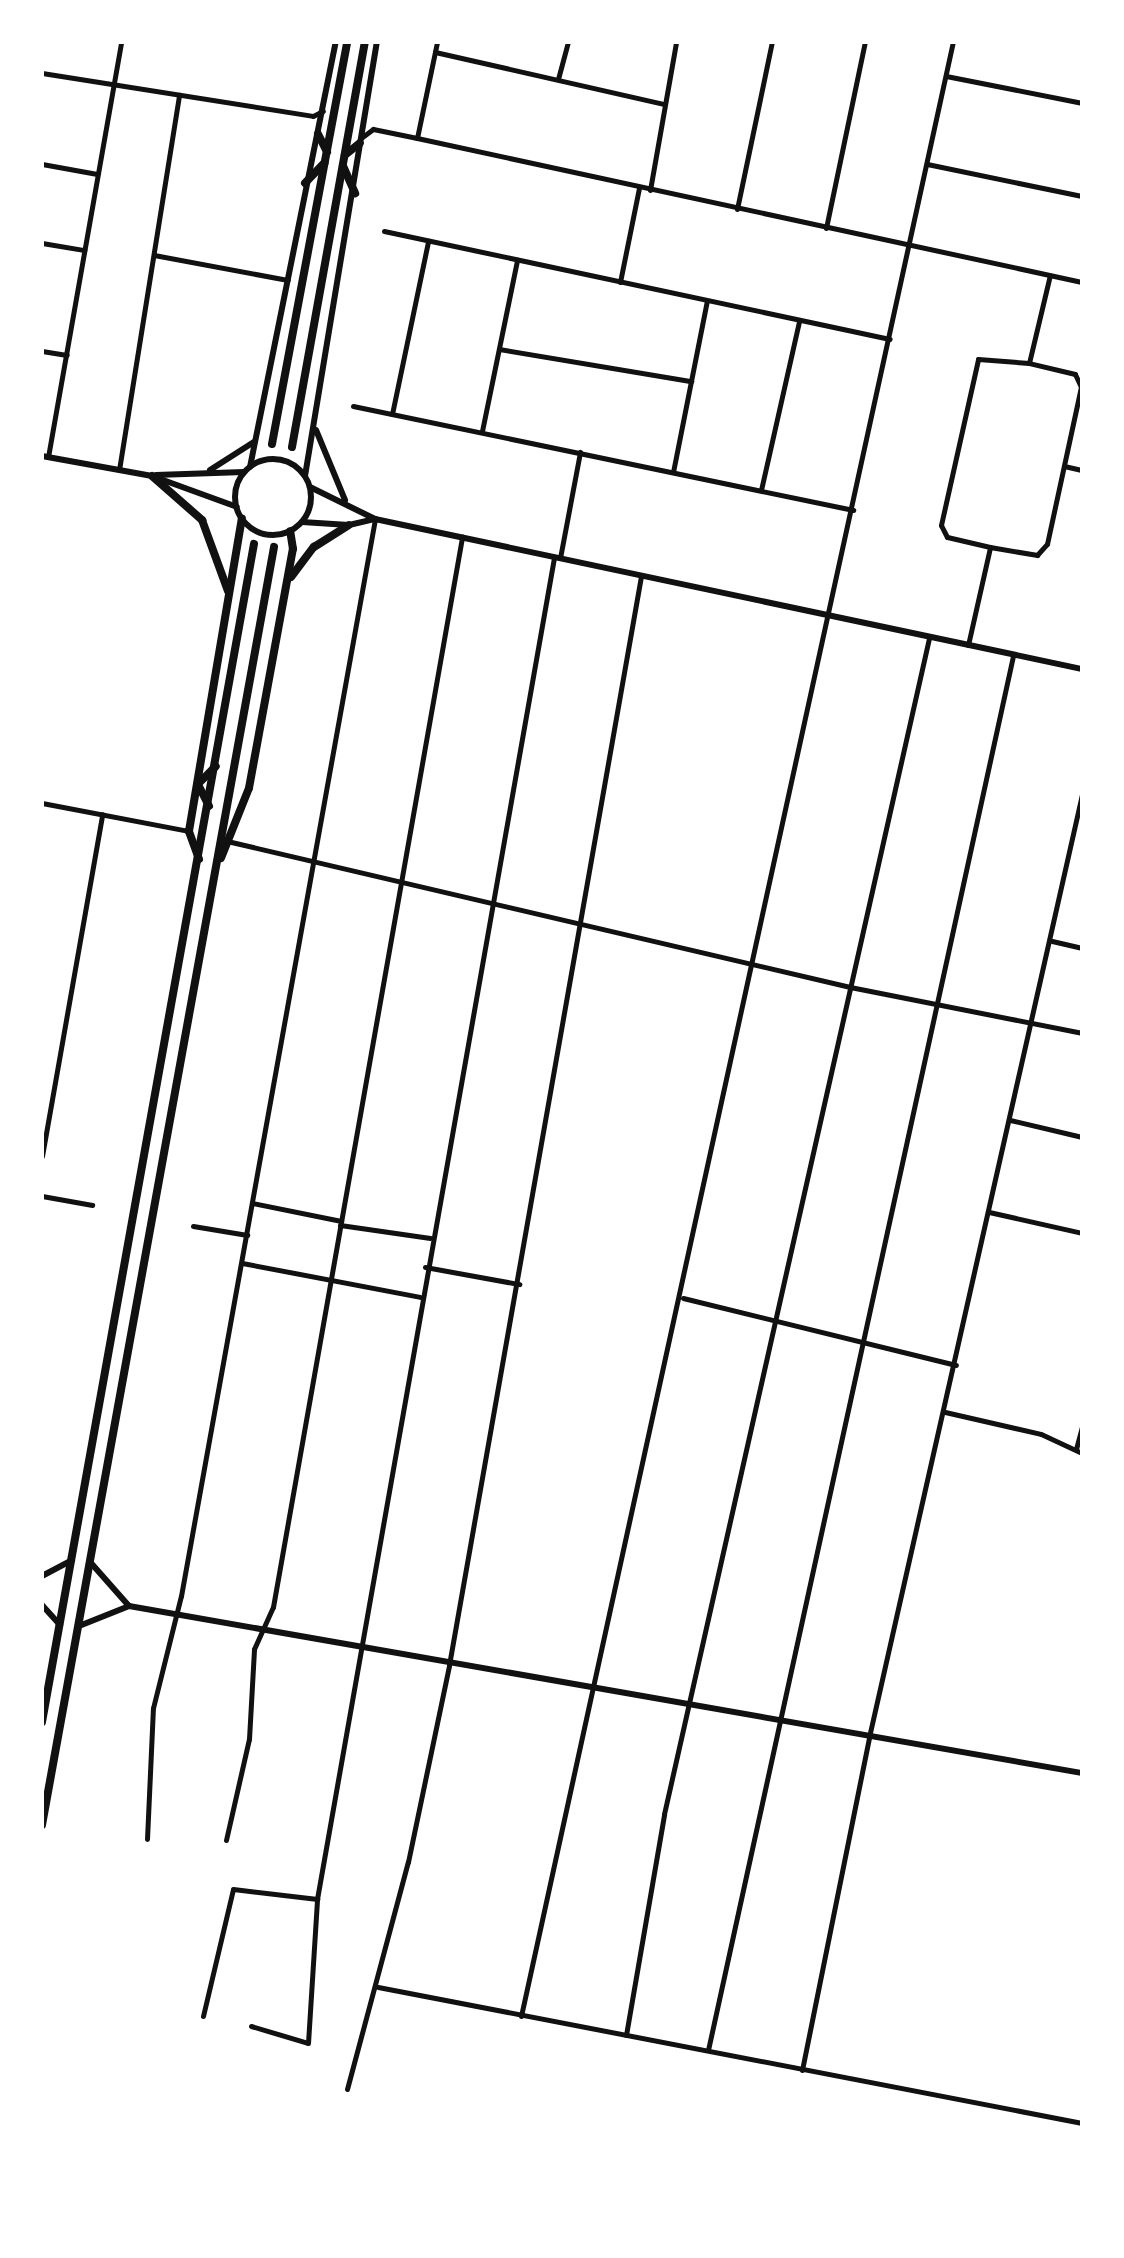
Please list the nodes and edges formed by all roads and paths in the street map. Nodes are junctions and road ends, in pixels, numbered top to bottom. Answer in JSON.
{"nodes":[{"id":1,"x":121,"y":42,"type":"edge"},
{"id":2,"x":336,"y":42,"type":"edge"},
{"id":3,"x":347,"y":42,"type":"edge"},
{"id":4,"x":365,"y":42,"type":"edge"},
{"id":5,"x":377,"y":42,"type":"edge"},
{"id":6,"x":437,"y":42,"type":"edge"},
{"id":7,"x":568,"y":42,"type":"edge"},
{"id":8,"x":676,"y":42,"type":"edge"},
{"id":9,"x":772,"y":42,"type":"edge"},
{"id":10,"x":865,"y":42,"type":"edge"},
{"id":11,"x":953,"y":42,"type":"edge"},
{"id":12,"x":435,"y":52,"type":"junction"},
{"id":13,"x":42,"y":73,"type":"edge"},
{"id":14,"x":946,"y":76,"type":"junction"},
{"id":15,"x":558,"y":79,"type":"junction"},
{"id":16,"x":114,"y":84,"type":"junction"},
{"id":17,"x":179,"y":95,"type":"junction"},
{"id":18,"x":1082,"y":103,"type":"edge"},
{"id":19,"x":663,"y":104,"type":"junction"},
{"id":20,"x":323,"y":111,"type":"junction"},
{"id":21,"x":313,"y":116,"type":"junction"},
{"id":22,"x":363,"y":118,"type":"junction"},
{"id":23,"x":373,"y":129,"type":"junction"},
{"id":24,"x":319,"y":132,"type":"junction"},
{"id":25,"x":417,"y":138,"type":"junction"},
{"id":26,"x":360,"y":140,"type":"junction"},
{"id":27,"x":326,"y":157,"type":"junction"},
{"id":28,"x":344,"y":161,"type":"junction"},
{"id":29,"x":42,"y":164,"type":"edge"},
{"id":30,"x":927,"y":164,"type":"junction"},
{"id":31,"x":97,"y":174,"type":"junction"},
{"id":32,"x":305,"y":183,"type":"junction"},
{"id":33,"x":639,"y":188,"type":"junction"},
{"id":34,"x":650,"y":190,"type":"junction"},
{"id":35,"x":355,"y":193,"type":"junction"},
{"id":36,"x":1082,"y":196,"type":"edge"},
{"id":37,"x":737,"y":209,"type":"junction"},
{"id":38,"x":826,"y":228,"type":"junction"},
{"id":39,"x":384,"y":231,"type":"dead end"},
{"id":40,"x":428,"y":241,"type":"junction"},
{"id":41,"x":42,"y":243,"type":"edge"},
{"id":42,"x":910,"y":246,"type":"junction"},
{"id":43,"x":84,"y":250,"type":"junction"},
{"id":44,"x":154,"y":255,"type":"junction"},
{"id":45,"x":517,"y":260,"type":"junction"},
{"id":46,"x":1050,"y":275,"type":"junction"},
{"id":47,"x":288,"y":280,"type":"junction"},
{"id":48,"x":620,"y":282,"type":"junction"},
{"id":49,"x":1082,"y":282,"type":"edge"},
{"id":50,"x":707,"y":301,"type":"junction"},
{"id":51,"x":799,"y":321,"type":"junction"},
{"id":52,"x":890,"y":339,"type":"junction"},
{"id":53,"x":499,"y":349,"type":"junction"},
{"id":54,"x":42,"y":351,"type":"edge"},
{"id":55,"x":67,"y":355,"type":"junction"},
{"id":56,"x":1029,"y":363,"type":"junction"},
{"id":57,"x":691,"y":381,"type":"junction"},
{"id":58,"x":353,"y":406,"type":"dead end"},
{"id":59,"x":392,"y":414,"type":"junction"},
{"id":60,"x":314,"y":420,"type":"junction"},
{"id":61,"x":482,"y":431,"type":"junction"},
{"id":62,"x":256,"y":439,"type":"junction"},
{"id":63,"x":272,"y":444,"type":"dead end"},
{"id":64,"x":292,"y":447,"type":"dead end"},
{"id":65,"x":580,"y":452,"type":"junction"},
{"id":66,"x":45,"y":456,"type":"edge"},
{"id":67,"x":1064,"y":466,"type":"junction"},
{"id":68,"x":247,"y":469,"type":"junction"},
{"id":69,"x":119,"y":470,"type":"junction"},
{"id":70,"x":1082,"y":470,"type":"edge"},
{"id":71,"x":203,"y":472,"type":"junction"},
{"id":72,"x":673,"y":472,"type":"junction"},
{"id":73,"x":152,"y":476,"type":"junction"},
{"id":74,"x":305,"y":476,"type":"junction"},
{"id":75,"x":310,"y":487,"type":"junction"},
{"id":76,"x":761,"y":490,"type":"junction"},
{"id":77,"x":345,"y":500,"type":"junction"},
{"id":78,"x":237,"y":507,"type":"junction"},
{"id":79,"x":853,"y":510,"type":"junction"},
{"id":80,"x":242,"y":518,"type":"junction"},
{"id":81,"x":375,"y":519,"type":"junction"},
{"id":82,"x":302,"y":522,"type":"junction"},
{"id":83,"x":349,"y":525,"type":"junction"},
{"id":84,"x":290,"y":531,"type":"junction"},
{"id":85,"x":462,"y":537,"type":"junction"},
{"id":86,"x":254,"y":544,"type":"dead end"},
{"id":87,"x":274,"y":547,"type":"dead end"},
{"id":88,"x":990,"y":547,"type":"junction"},
{"id":89,"x":557,"y":558,"type":"junction"},
{"id":90,"x":641,"y":576,"type":"junction"},
{"id":91,"x":286,"y":585,"type":"junction"},
{"id":92,"x":230,"y":600,"type":"junction"},
{"id":93,"x":832,"y":616,"type":"junction"},
{"id":94,"x":929,"y":638,"type":"junction"},
{"id":95,"x":968,"y":645,"type":"junction"},
{"id":96,"x":1013,"y":656,"type":"junction"},
{"id":97,"x":1082,"y":669,"type":"edge"},
{"id":98,"x":216,"y":766,"type":"junction"},
{"id":99,"x":198,"y":784,"type":"junction"},
{"id":100,"x":1082,"y":794,"type":"edge"},
{"id":101,"x":42,"y":803,"type":"edge"},
{"id":102,"x":210,"y":808,"type":"junction"},
{"id":103,"x":102,"y":814,"type":"junction"},
{"id":104,"x":189,"y":831,"type":"junction"},
{"id":105,"x":1073,"y":838,"type":"junction"},
{"id":106,"x":222,"y":840,"type":"junction"},
{"id":107,"x":1082,"y":840,"type":"edge"},
{"id":108,"x":233,"y":842,"type":"junction"},
{"id":109,"x":315,"y":861,"type":"junction"},
{"id":110,"x":200,"y":862,"type":"junction"},
{"id":111,"x":218,"y":862,"type":"junction"},
{"id":112,"x":401,"y":882,"type":"junction"},
{"id":113,"x":490,"y":903,"type":"junction"},
{"id":114,"x":581,"y":922,"type":"junction"},
{"id":115,"x":1052,"y":941,"type":"junction"},
{"id":116,"x":1082,"y":948,"type":"edge"},
{"id":117,"x":756,"y":965,"type":"junction"},
{"id":118,"x":850,"y":987,"type":"junction"},
{"id":119,"x":938,"y":1004,"type":"junction"},
{"id":120,"x":1033,"y":1022,"type":"junction"},
{"id":121,"x":1082,"y":1033,"type":"edge"},
{"id":122,"x":1010,"y":1120,"type":"junction"},
{"id":123,"x":1082,"y":1137,"type":"edge"},
{"id":124,"x":42,"y":1156,"type":"edge"},
{"id":125,"x":42,"y":1196,"type":"edge"},
{"id":126,"x":252,"y":1203,"type":"junction"},
{"id":127,"x":92,"y":1205,"type":"dead end"},
{"id":128,"x":989,"y":1212,"type":"junction"},
{"id":129,"x":340,"y":1223,"type":"junction"},
{"id":130,"x":193,"y":1226,"type":"dead end"},
{"id":131,"x":1082,"y":1233,"type":"edge"},
{"id":132,"x":247,"y":1235,"type":"junction"},
{"id":133,"x":430,"y":1238,"type":"junction"},
{"id":134,"x":242,"y":1263,"type":"junction"},
{"id":135,"x":425,"y":1267,"type":"junction"},
{"id":136,"x":330,"y":1280,"type":"junction"},
{"id":137,"x":519,"y":1284,"type":"junction"},
{"id":138,"x":420,"y":1297,"type":"junction"},
{"id":139,"x":683,"y":1298,"type":"junction"},
{"id":140,"x":776,"y":1320,"type":"junction"},
{"id":141,"x":866,"y":1342,"type":"junction"},
{"id":142,"x":956,"y":1365,"type":"junction"},
{"id":143,"x":945,"y":1412,"type":"junction"},
{"id":144,"x":1082,"y":1426,"type":"edge"},
{"id":145,"x":1079,"y":1451,"type":"edge"},
{"id":146,"x":72,"y":1560,"type":"junction"},
{"id":147,"x":91,"y":1563,"type":"junction"},
{"id":148,"x":42,"y":1576,"type":"edge"},
{"id":149,"x":42,"y":1605,"type":"edge"},
{"id":150,"x":129,"y":1606,"type":"junction"},
{"id":151,"x":170,"y":1615,"type":"junction"},
{"id":152,"x":60,"y":1625,"type":"junction"},
{"id":153,"x":79,"y":1626,"type":"junction"},
{"id":154,"x":264,"y":1629,"type":"junction"},
{"id":155,"x":358,"y":1649,"type":"junction"},
{"id":156,"x":449,"y":1665,"type":"junction"},
{"id":157,"x":595,"y":1690,"type":"junction"},
{"id":158,"x":688,"y":1705,"type":"junction"},
{"id":159,"x":778,"y":1721,"type":"junction"},
{"id":160,"x":42,"y":1722,"type":"edge"},
{"id":161,"x":869,"y":1737,"type":"junction"},
{"id":162,"x":1082,"y":1773,"type":"edge"},
{"id":163,"x":42,"y":1825,"type":"edge"},
{"id":164,"x":147,"y":1839,"type":"dead end"},
{"id":165,"x":226,"y":1840,"type":"dead end"},
{"id":166,"x":317,"y":1899,"type":"junction"},
{"id":167,"x":378,"y":1987,"type":"junction"},
{"id":168,"x":203,"y":2016,"type":"dead end"},
{"id":169,"x":521,"y":2016,"type":"junction"},
{"id":170,"x":251,"y":2026,"type":"dead end"},
{"id":171,"x":626,"y":2035,"type":"junction"},
{"id":172,"x":708,"y":2050,"type":"junction"},
{"id":173,"x":802,"y":2070,"type":"junction"},
{"id":174,"x":347,"y":2089,"type":"dead end"},
{"id":175,"x":1082,"y":2123,"type":"edge"}],
"edges":[{"from":1,"to":16,"type":"street"},
{"from":2,"to":20,"type":"street"},
{"from":3,"to":27,"type":"main road"},
{"from":4,"to":28,"type":"main road"},
{"from":5,"to":22,"type":"street"},
{"from":6,"to":12,"type":"street"},
{"from":7,"to":15,"type":"street"},
{"from":8,"to":19,"type":"street"},
{"from":9,"to":37,"type":"street"},
{"from":10,"to":38,"type":"street"},
{"from":11,"to":14,"type":"street"},
{"from":12,"to":15,"type":"street"},
{"from":12,"to":25,"type":"street"},
{"from":13,"to":16,"type":"street"},
{"from":14,"to":18,"type":"street"},
{"from":14,"to":30,"type":"street"},
{"from":15,"to":19,"type":"street"},
{"from":16,"to":17,"type":"street"},
{"from":16,"to":31,"type":"street"},
{"from":17,"to":21,"type":"street"},
{"from":17,"to":44,"type":"street"},
{"from":19,"to":34,"type":"street"},
{"from":20,"to":21,"type":"street"},
{"from":20,"to":24,"type":"street"},
{"from":21,"to":24,"type":"street"},
{"from":22,"to":23,"type":"street"},
{"from":22,"to":26,"type":"street"},
{"from":23,"to":25,"type":"street"},
{"from":23,"to":26,"type":"street"},
{"from":24,"to":27,"type":"main road"},
{"from":24,"to":32,"type":"street"},
{"from":25,"to":33,"type":"street"},
{"from":26,"to":28,"type":"main road"},
{"from":26,"to":35,"type":"street"},
{"from":27,"to":32,"type":"main road"},
{"from":27,"to":63,"type":"main road"},
{"from":28,"to":35,"type":"main road"},
{"from":28,"to":64,"type":"main road"},
{"from":29,"to":31,"type":"street"},
{"from":30,"to":36,"type":"street"},
{"from":30,"to":42,"type":"street"},
{"from":31,"to":43,"type":"street"},
{"from":32,"to":47,"type":"street"},
{"from":33,"to":34,"type":"street"},
{"from":33,"to":48,"type":"street"},
{"from":34,"to":37,"type":"street"},
{"from":35,"to":60,"type":"street"},
{"from":37,"to":38,"type":"street"},
{"from":38,"to":42,"type":"street"},
{"from":39,"to":40,"type":"street"},
{"from":40,"to":45,"type":"street"},
{"from":40,"to":59,"type":"street"},
{"from":41,"to":43,"type":"street"},
{"from":42,"to":46,"type":"street"},
{"from":42,"to":52,"type":"street"},
{"from":43,"to":55,"type":"street"},
{"from":44,"to":47,"type":"street"},
{"from":44,"to":69,"type":"street"},
{"from":45,"to":48,"type":"street"},
{"from":45,"to":53,"type":"street"},
{"from":46,"to":49,"type":"street"},
{"from":46,"to":56,"type":"street"},
{"from":47,"to":62,"type":"street"},
{"from":48,"to":50,"type":"street"},
{"from":50,"to":51,"type":"street"},
{"from":50,"to":57,"type":"street"},
{"from":51,"to":52,"type":"street"},
{"from":51,"to":76,"type":"street"},
{"from":52,"to":79,"type":"street"},
{"from":53,"to":57,"type":"street"},
{"from":53,"to":61,"type":"street"},
{"from":54,"to":55,"type":"street"},
{"from":55,"to":66,"type":"street"},
{"from":56,"to":67,"type":"street"},
{"from":56,"to":88,"type":"street"},
{"from":57,"to":72,"type":"street"},
{"from":58,"to":59,"type":"street"},
{"from":59,"to":61,"type":"street"},
{"from":60,"to":74,"type":"street"},
{"from":60,"to":77,"type":"street"},
{"from":61,"to":65,"type":"street"},
{"from":62,"to":68,"type":"street"},
{"from":62,"to":71,"type":"street"},
{"from":65,"to":72,"type":"street"},
{"from":65,"to":89,"type":"street"},
{"from":66,"to":69,"type":"street"},
{"from":67,"to":70,"type":"street"},
{"from":67,"to":88,"type":"street"},
{"from":68,"to":71,"type":"street"},
{"from":68,"to":74,"type":"street"},
{"from":68,"to":78,"type":"street"},
{"from":69,"to":73,"type":"street"},
{"from":71,"to":73,"type":"street"},
{"from":72,"to":76,"type":"street"},
{"from":73,"to":78,"type":"street"},
{"from":73,"to":92,"type":"main road"},
{"from":74,"to":75,"type":"street"},
{"from":75,"to":77,"type":"street"},
{"from":75,"to":82,"type":"street"},
{"from":76,"to":79,"type":"street"},
{"from":77,"to":81,"type":"street"},
{"from":78,"to":80,"type":"street"},
{"from":79,"to":93,"type":"street"},
{"from":80,"to":84,"type":"street"},
{"from":80,"to":92,"type":"main road"},
{"from":81,"to":83,"type":"street"},
{"from":81,"to":85,"type":"street"},
{"from":81,"to":109,"type":"street"},
{"from":82,"to":83,"type":"street"},
{"from":82,"to":84,"type":"street"},
{"from":83,"to":91,"type":"main road"},
{"from":84,"to":91,"type":"main road"},
{"from":85,"to":89,"type":"street"},
{"from":85,"to":112,"type":"street"},
{"from":86,"to":98,"type":"main road"},
{"from":87,"to":106,"type":"main road"},
{"from":88,"to":95,"type":"street"},
{"from":89,"to":90,"type":"street"},
{"from":89,"to":113,"type":"street"},
{"from":90,"to":93,"type":"street"},
{"from":90,"to":114,"type":"street"},
{"from":91,"to":108,"type":"main road"},
{"from":92,"to":99,"type":"main road"},
{"from":93,"to":94,"type":"street"},
{"from":93,"to":117,"type":"street"},
{"from":94,"to":95,"type":"street"},
{"from":94,"to":118,"type":"street"},
{"from":95,"to":96,"type":"street"},
{"from":96,"to":97,"type":"street"},
{"from":96,"to":119,"type":"street"},
{"from":98,"to":99,"type":"main road"},
{"from":98,"to":102,"type":"main road"},
{"from":99,"to":102,"type":"main road"},
{"from":99,"to":104,"type":"main road"},
{"from":100,"to":105,"type":"street"},
{"from":101,"to":103,"type":"street"},
{"from":102,"to":110,"type":"main road"},
{"from":103,"to":104,"type":"street"},
{"from":103,"to":124,"type":"street"},
{"from":104,"to":110,"type":"main road"},
{"from":105,"to":107,"type":"street"},
{"from":105,"to":115,"type":"street"},
{"from":106,"to":108,"type":"street"},
{"from":106,"to":111,"type":"main road"},
{"from":108,"to":109,"type":"street"},
{"from":108,"to":111,"type":"main road"},
{"from":109,"to":112,"type":"street"},
{"from":109,"to":126,"type":"street"},
{"from":110,"to":146,"type":"main road"},
{"from":111,"to":147,"type":"main road"},
{"from":112,"to":113,"type":"street"},
{"from":112,"to":129,"type":"street"},
{"from":113,"to":114,"type":"street"},
{"from":113,"to":133,"type":"street"},
{"from":114,"to":117,"type":"street"},
{"from":114,"to":137,"type":"street"},
{"from":115,"to":116,"type":"street"},
{"from":115,"to":120,"type":"street"},
{"from":117,"to":118,"type":"street"},
{"from":117,"to":139,"type":"street"},
{"from":118,"to":119,"type":"street"},
{"from":118,"to":140,"type":"street"},
{"from":119,"to":120,"type":"street"},
{"from":119,"to":141,"type":"street"},
{"from":120,"to":121,"type":"street"},
{"from":120,"to":122,"type":"street"},
{"from":122,"to":123,"type":"street"},
{"from":122,"to":128,"type":"street"},
{"from":125,"to":127,"type":"street"},
{"from":126,"to":129,"type":"street"},
{"from":126,"to":132,"type":"street"},
{"from":128,"to":131,"type":"street"},
{"from":128,"to":142,"type":"street"},
{"from":129,"to":133,"type":"street"},
{"from":129,"to":136,"type":"street"},
{"from":130,"to":132,"type":"street"},
{"from":132,"to":134,"type":"street"},
{"from":133,"to":135,"type":"street"},
{"from":134,"to":136,"type":"street"},
{"from":134,"to":151,"type":"street"},
{"from":135,"to":137,"type":"street"},
{"from":135,"to":138,"type":"street"},
{"from":136,"to":138,"type":"street"},
{"from":136,"to":154,"type":"street"},
{"from":137,"to":156,"type":"street"},
{"from":138,"to":155,"type":"street"},
{"from":139,"to":140,"type":"street"},
{"from":139,"to":157,"type":"street"},
{"from":140,"to":141,"type":"street"},
{"from":140,"to":158,"type":"street"},
{"from":141,"to":142,"type":"street"},
{"from":141,"to":159,"type":"street"},
{"from":142,"to":143,"type":"street"},
{"from":143,"to":145,"type":"street"},
{"from":143,"to":161,"type":"street"},
{"from":144,"to":145,"type":"street"},
{"from":146,"to":148,"type":"street"},
{"from":146,"to":152,"type":"main road"},
{"from":147,"to":150,"type":"street"},
{"from":147,"to":153,"type":"main road"},
{"from":149,"to":152,"type":"street"},
{"from":150,"to":151,"type":"street"},
{"from":150,"to":153,"type":"street"},
{"from":151,"to":154,"type":"street"},
{"from":151,"to":164,"type":"street"},
{"from":152,"to":160,"type":"main road"},
{"from":153,"to":163,"type":"main road"},
{"from":154,"to":155,"type":"street"},
{"from":154,"to":165,"type":"street"},
{"from":155,"to":156,"type":"street"},
{"from":155,"to":166,"type":"street"},
{"from":156,"to":157,"type":"street"},
{"from":156,"to":167,"type":"street"},
{"from":157,"to":158,"type":"street"},
{"from":157,"to":169,"type":"street"},
{"from":158,"to":159,"type":"street"},
{"from":158,"to":171,"type":"street"},
{"from":159,"to":161,"type":"street"},
{"from":159,"to":172,"type":"street"},
{"from":161,"to":162,"type":"street"},
{"from":161,"to":173,"type":"street"},
{"from":166,"to":168,"type":"street"},
{"from":166,"to":170,"type":"street"},
{"from":167,"to":169,"type":"street"},
{"from":167,"to":174,"type":"street"},
{"from":169,"to":171,"type":"street"},
{"from":171,"to":172,"type":"street"},
{"from":172,"to":173,"type":"street"},
{"from":173,"to":175,"type":"street"}]}
